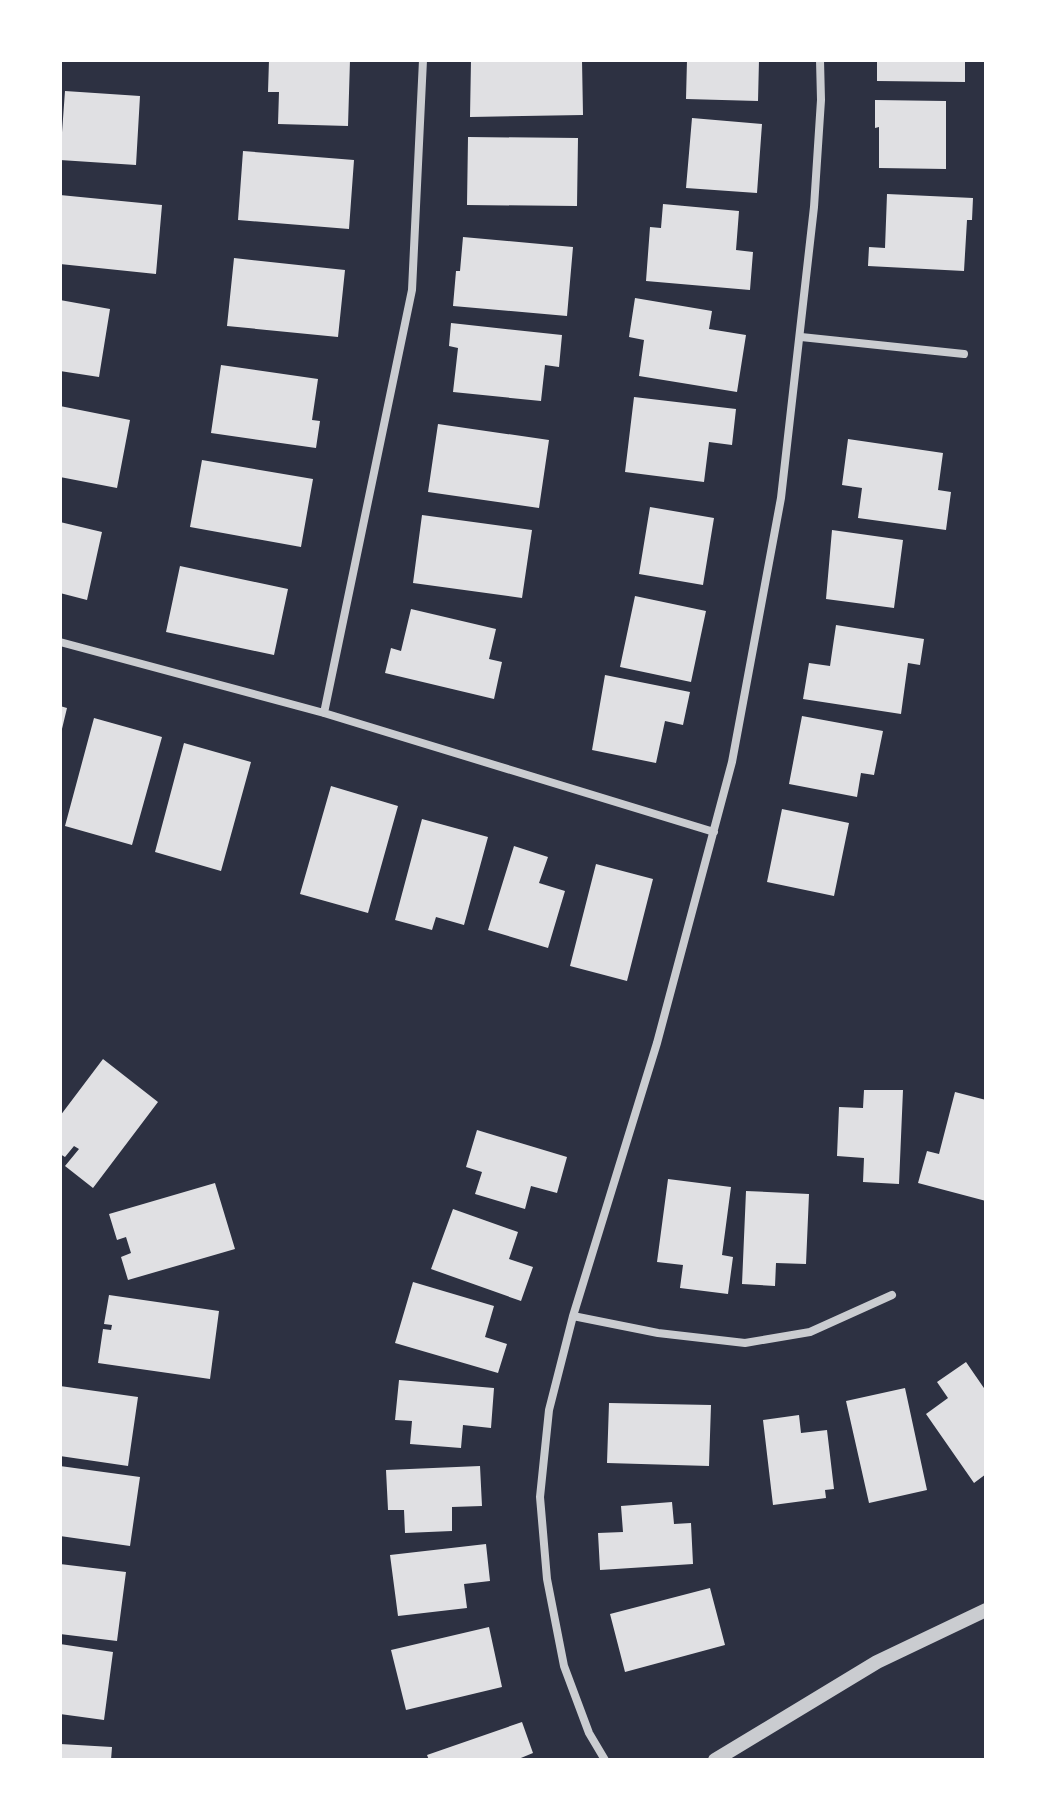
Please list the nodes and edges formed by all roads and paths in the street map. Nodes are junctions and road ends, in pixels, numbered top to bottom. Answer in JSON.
{"nodes":[{"id":1,"x":423,"y":60,"type":"edge"},
{"id":2,"x":820,"y":60,"type":"edge"},
{"id":3,"x":801,"y":337,"type":"junction"},
{"id":4,"x":964,"y":354,"type":"dead end"},
{"id":5,"x":60,"y":642,"type":"edge"},
{"id":6,"x":324,"y":713,"type":"junction"},
{"id":7,"x":714,"y":832,"type":"junction"},
{"id":8,"x":892,"y":1295,"type":"dead end"},
{"id":9,"x":573,"y":1316,"type":"junction"},
{"id":10,"x":986,"y":1610,"type":"edge"},
{"id":11,"x":605,"y":1760,"type":"edge"},
{"id":12,"x":715,"y":1760,"type":"edge"}],
"edges":[{"from":1,"to":6,"type":"street"},
{"from":2,"to":3,"type":"street"},
{"from":3,"to":4,"type":"street"},
{"from":3,"to":7,"type":"street"},
{"from":5,"to":6,"type":"street"},
{"from":6,"to":7,"type":"street"},
{"from":7,"to":9,"type":"street"},
{"from":8,"to":9,"type":"street"},
{"from":9,"to":11,"type":"street"},
{"from":10,"to":12,"type":"street"}]}
